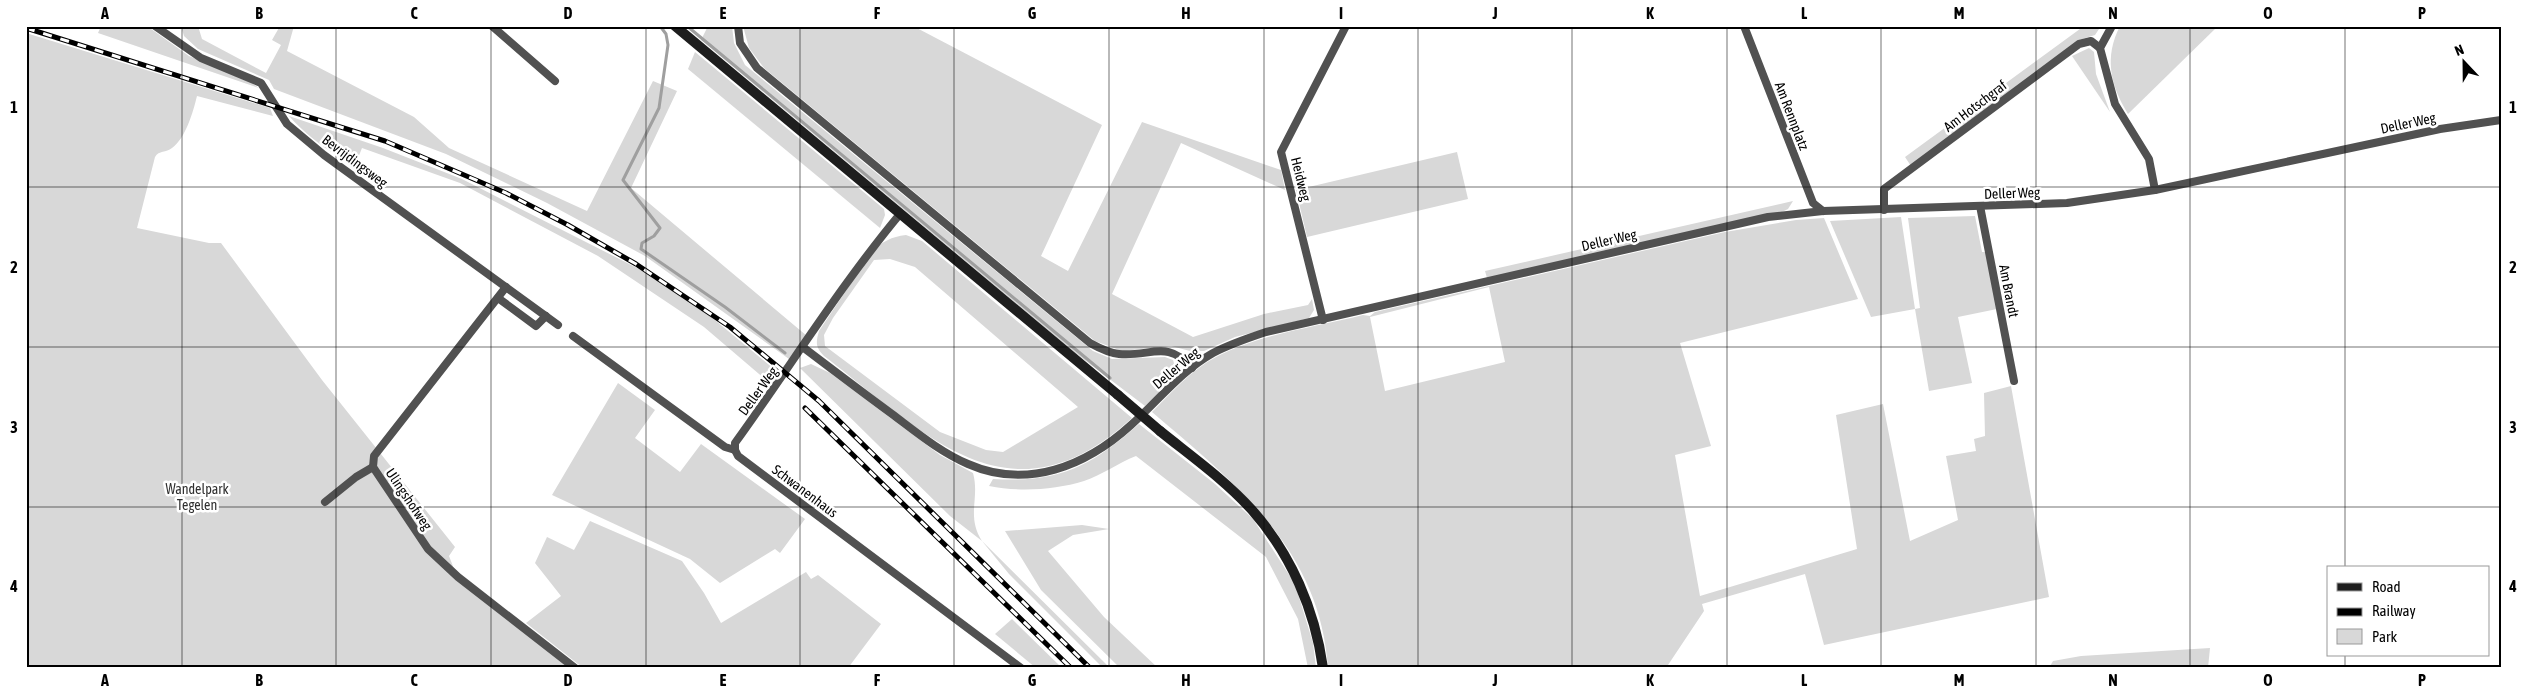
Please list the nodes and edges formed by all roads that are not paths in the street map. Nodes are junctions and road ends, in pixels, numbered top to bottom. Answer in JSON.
{"nodes":[{"id":1,"x":155,"y":26,"type":"edge"},
{"id":2,"x":492,"y":26,"type":"edge"},
{"id":3,"x":675,"y":26,"type":"edge"},
{"id":4,"x":738,"y":26,"type":"edge"},
{"id":5,"x":1346,"y":26,"type":"edge"},
{"id":6,"x":1744,"y":26,"type":"edge"},
{"id":7,"x":2112,"y":26,"type":"edge"},
{"id":8,"x":167,"y":30,"type":"edge"},
{"id":9,"x":2100,"y":48,"type":"junction"},
{"id":10,"x":555,"y":80,"type":"dead end"},
{"id":11,"x":2501,"y":120,"type":"edge"},
{"id":12,"x":2155,"y":190,"type":"junction"},
{"id":13,"x":1980,"y":206,"type":"junction"},
{"id":14,"x":1884,"y":210,"type":"junction"},
{"id":15,"x":1823,"y":211,"type":"junction"},
{"id":16,"x":900,"y":214,"type":"junction"},
{"id":17,"x":506,"y":288,"type":"junction"},
{"id":18,"x":498,"y":298,"type":"junction"},
{"id":19,"x":546,"y":316,"type":"junction"},
{"id":20,"x":1323,"y":320,"type":"junction"},
{"id":21,"x":558,"y":325,"type":"dead end"},
{"id":22,"x":573,"y":336,"type":"dead end"},
{"id":23,"x":804,"y":348,"type":"junction"},
{"id":24,"x":1192,"y":368,"type":"junction"},
{"id":25,"x":2014,"y":381,"type":"dead end"},
{"id":26,"x":735,"y":450,"type":"junction"},
{"id":27,"x":373,"y":468,"type":"junction"},
{"id":28,"x":324,"y":502,"type":"dead end"},
{"id":29,"x":575,"y":668,"type":"edge"},
{"id":30,"x":1021,"y":668,"type":"edge"},
{"id":31,"x":1323,"y":668,"type":"edge"}],
"edges":[{"from":1,"to":8,"type":"street","name":"Bevrijdingsweg"},
{"from":2,"to":10,"type":"street"},
{"from":3,"to":16,"type":"main road"},
{"from":4,"to":24,"type":"street"},
{"from":5,"to":20,"type":"street","name":"Heidweg"},
{"from":6,"to":15,"type":"street","name":"Am Rennplatz"},
{"from":7,"to":9,"type":"street"},
{"from":8,"to":17,"type":"street","name":"Bevrijdingsweg"},
{"from":9,"to":12,"type":"street"},
{"from":9,"to":14,"type":"street","name":"Am Hotschgraf"},
{"from":11,"to":12,"type":"street","name":"Deller Weg"},
{"from":12,"to":13,"type":"street","name":"Deller Weg"},
{"from":13,"to":14,"type":"street","name":"Deller Weg"},
{"from":13,"to":25,"type":"street","name":"Am Brandt"},
{"from":14,"to":15,"type":"street","name":"Deller Weg"},
{"from":15,"to":20,"type":"street","name":"Deller Weg"},
{"from":16,"to":23,"type":"street","name":"Deller Weg"},
{"from":16,"to":31,"type":"main road","bridge":true},
{"from":17,"to":18,"type":"street","name":"Ulingshofweg"},
{"from":17,"to":19,"type":"street","name":"Bevrijdingsweg"},
{"from":18,"to":19,"type":"street"},
{"from":18,"to":27,"type":"street","name":"Ulingshofweg"},
{"from":19,"to":21,"type":"street","name":"Bevrijdingsweg"},
{"from":20,"to":24,"type":"street","name":"Deller Weg"},
{"from":22,"to":26,"type":"street","name":"Schwanenhaus"},
{"from":23,"to":24,"type":"street","name":"Deller Weg"},
{"from":23,"to":26,"type":"street","name":"Deller Weg"},
{"from":26,"to":30,"type":"street","name":"Schwanenhaus"},
{"from":27,"to":28,"type":"street"},
{"from":27,"to":29,"type":"street","name":"Ulingshofweg"}]}
